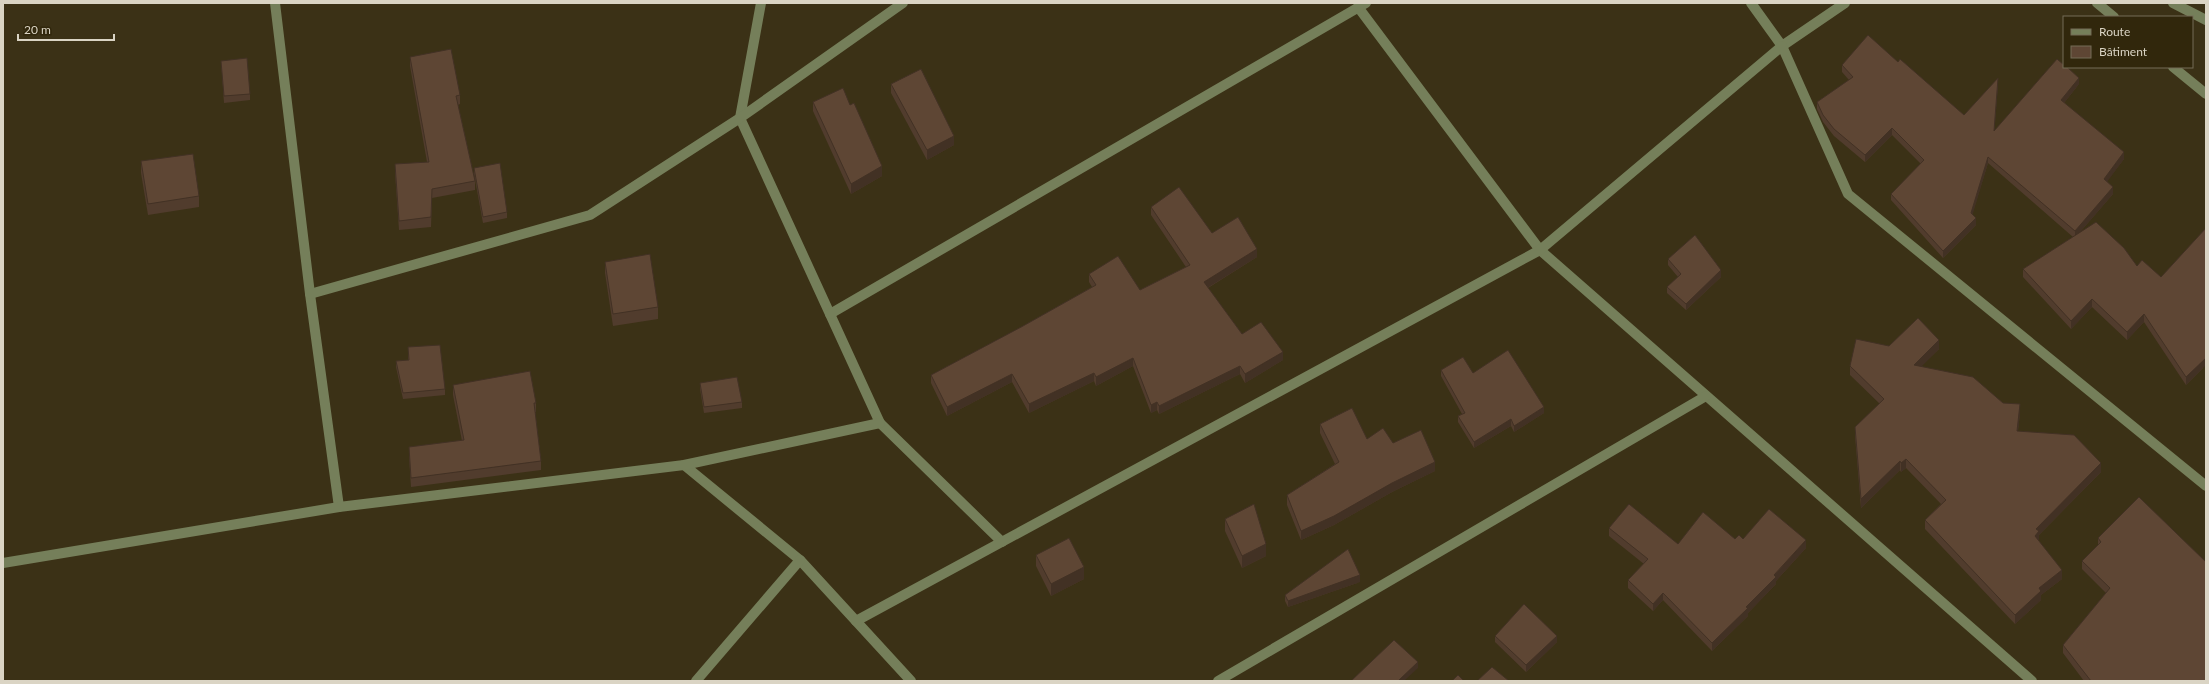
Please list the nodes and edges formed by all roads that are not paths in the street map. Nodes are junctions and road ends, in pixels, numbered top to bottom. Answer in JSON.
{"nodes":[{"id":1,"x":275,"y":3,"type":"edge"},
{"id":2,"x":761,"y":3,"type":"edge"},
{"id":3,"x":903,"y":3,"type":"edge"},
{"id":4,"x":1751,"y":3,"type":"edge"},
{"id":5,"x":1845,"y":3,"type":"edge"},
{"id":6,"x":2097,"y":3,"type":"edge"},
{"id":7,"x":2173,"y":3,"type":"edge"},
{"id":8,"x":1362,"y":5,"type":"edge"},
{"id":9,"x":2113,"y":16,"type":"edge"},
{"id":10,"x":2206,"y":20,"type":"edge"},
{"id":11,"x":1782,"y":46,"type":"junction"},
{"id":12,"x":2174,"y":68,"type":"edge"},
{"id":13,"x":2206,"y":94,"type":"edge"},
{"id":14,"x":740,"y":118,"type":"junction"},
{"id":15,"x":1540,"y":250,"type":"junction"},
{"id":16,"x":310,"y":294,"type":"junction"},
{"id":17,"x":830,"y":314,"type":"junction"},
{"id":18,"x":1706,"y":396,"type":"junction"},
{"id":19,"x":880,"y":424,"type":"junction"},
{"id":20,"x":684,"y":465,"type":"junction"},
{"id":21,"x":2206,"y":486,"type":"edge"},
{"id":22,"x":339,"y":507,"type":"junction"},
{"id":23,"x":1002,"y":542,"type":"junction"},
{"id":24,"x":800,"y":560,"type":"junction"},
{"id":25,"x":3,"y":563,"type":"edge"},
{"id":26,"x":856,"y":622,"type":"junction"},
{"id":27,"x":696,"y":681,"type":"edge"},
{"id":28,"x":911,"y":681,"type":"edge"},
{"id":29,"x":1218,"y":681,"type":"edge"},
{"id":30,"x":2032,"y":681,"type":"edge"}],
"edges":[{"from":1,"to":16,"type":"street"},
{"from":2,"to":14,"type":"street"},
{"from":3,"to":14,"type":"street"},
{"from":4,"to":11,"type":"street"},
{"from":5,"to":11,"type":"street"},
{"from":6,"to":9,"type":"street"},
{"from":7,"to":10,"type":"street"},
{"from":8,"to":15,"type":"street"},
{"from":8,"to":17,"type":"street"},
{"from":11,"to":15,"type":"street"},
{"from":11,"to":21,"type":"street"},
{"from":12,"to":13,"type":"street"},
{"from":14,"to":16,"type":"street"},
{"from":14,"to":17,"type":"street"},
{"from":15,"to":18,"type":"street"},
{"from":15,"to":23,"type":"street"},
{"from":16,"to":22,"type":"street"},
{"from":17,"to":19,"type":"street"},
{"from":18,"to":29,"type":"street"},
{"from":18,"to":30,"type":"street"},
{"from":19,"to":20,"type":"street"},
{"from":19,"to":23,"type":"street"},
{"from":20,"to":22,"type":"street"},
{"from":20,"to":24,"type":"street"},
{"from":22,"to":25,"type":"street"},
{"from":23,"to":26,"type":"street"},
{"from":24,"to":26,"type":"street"},
{"from":24,"to":27,"type":"street"},
{"from":26,"to":28,"type":"street"}]}
